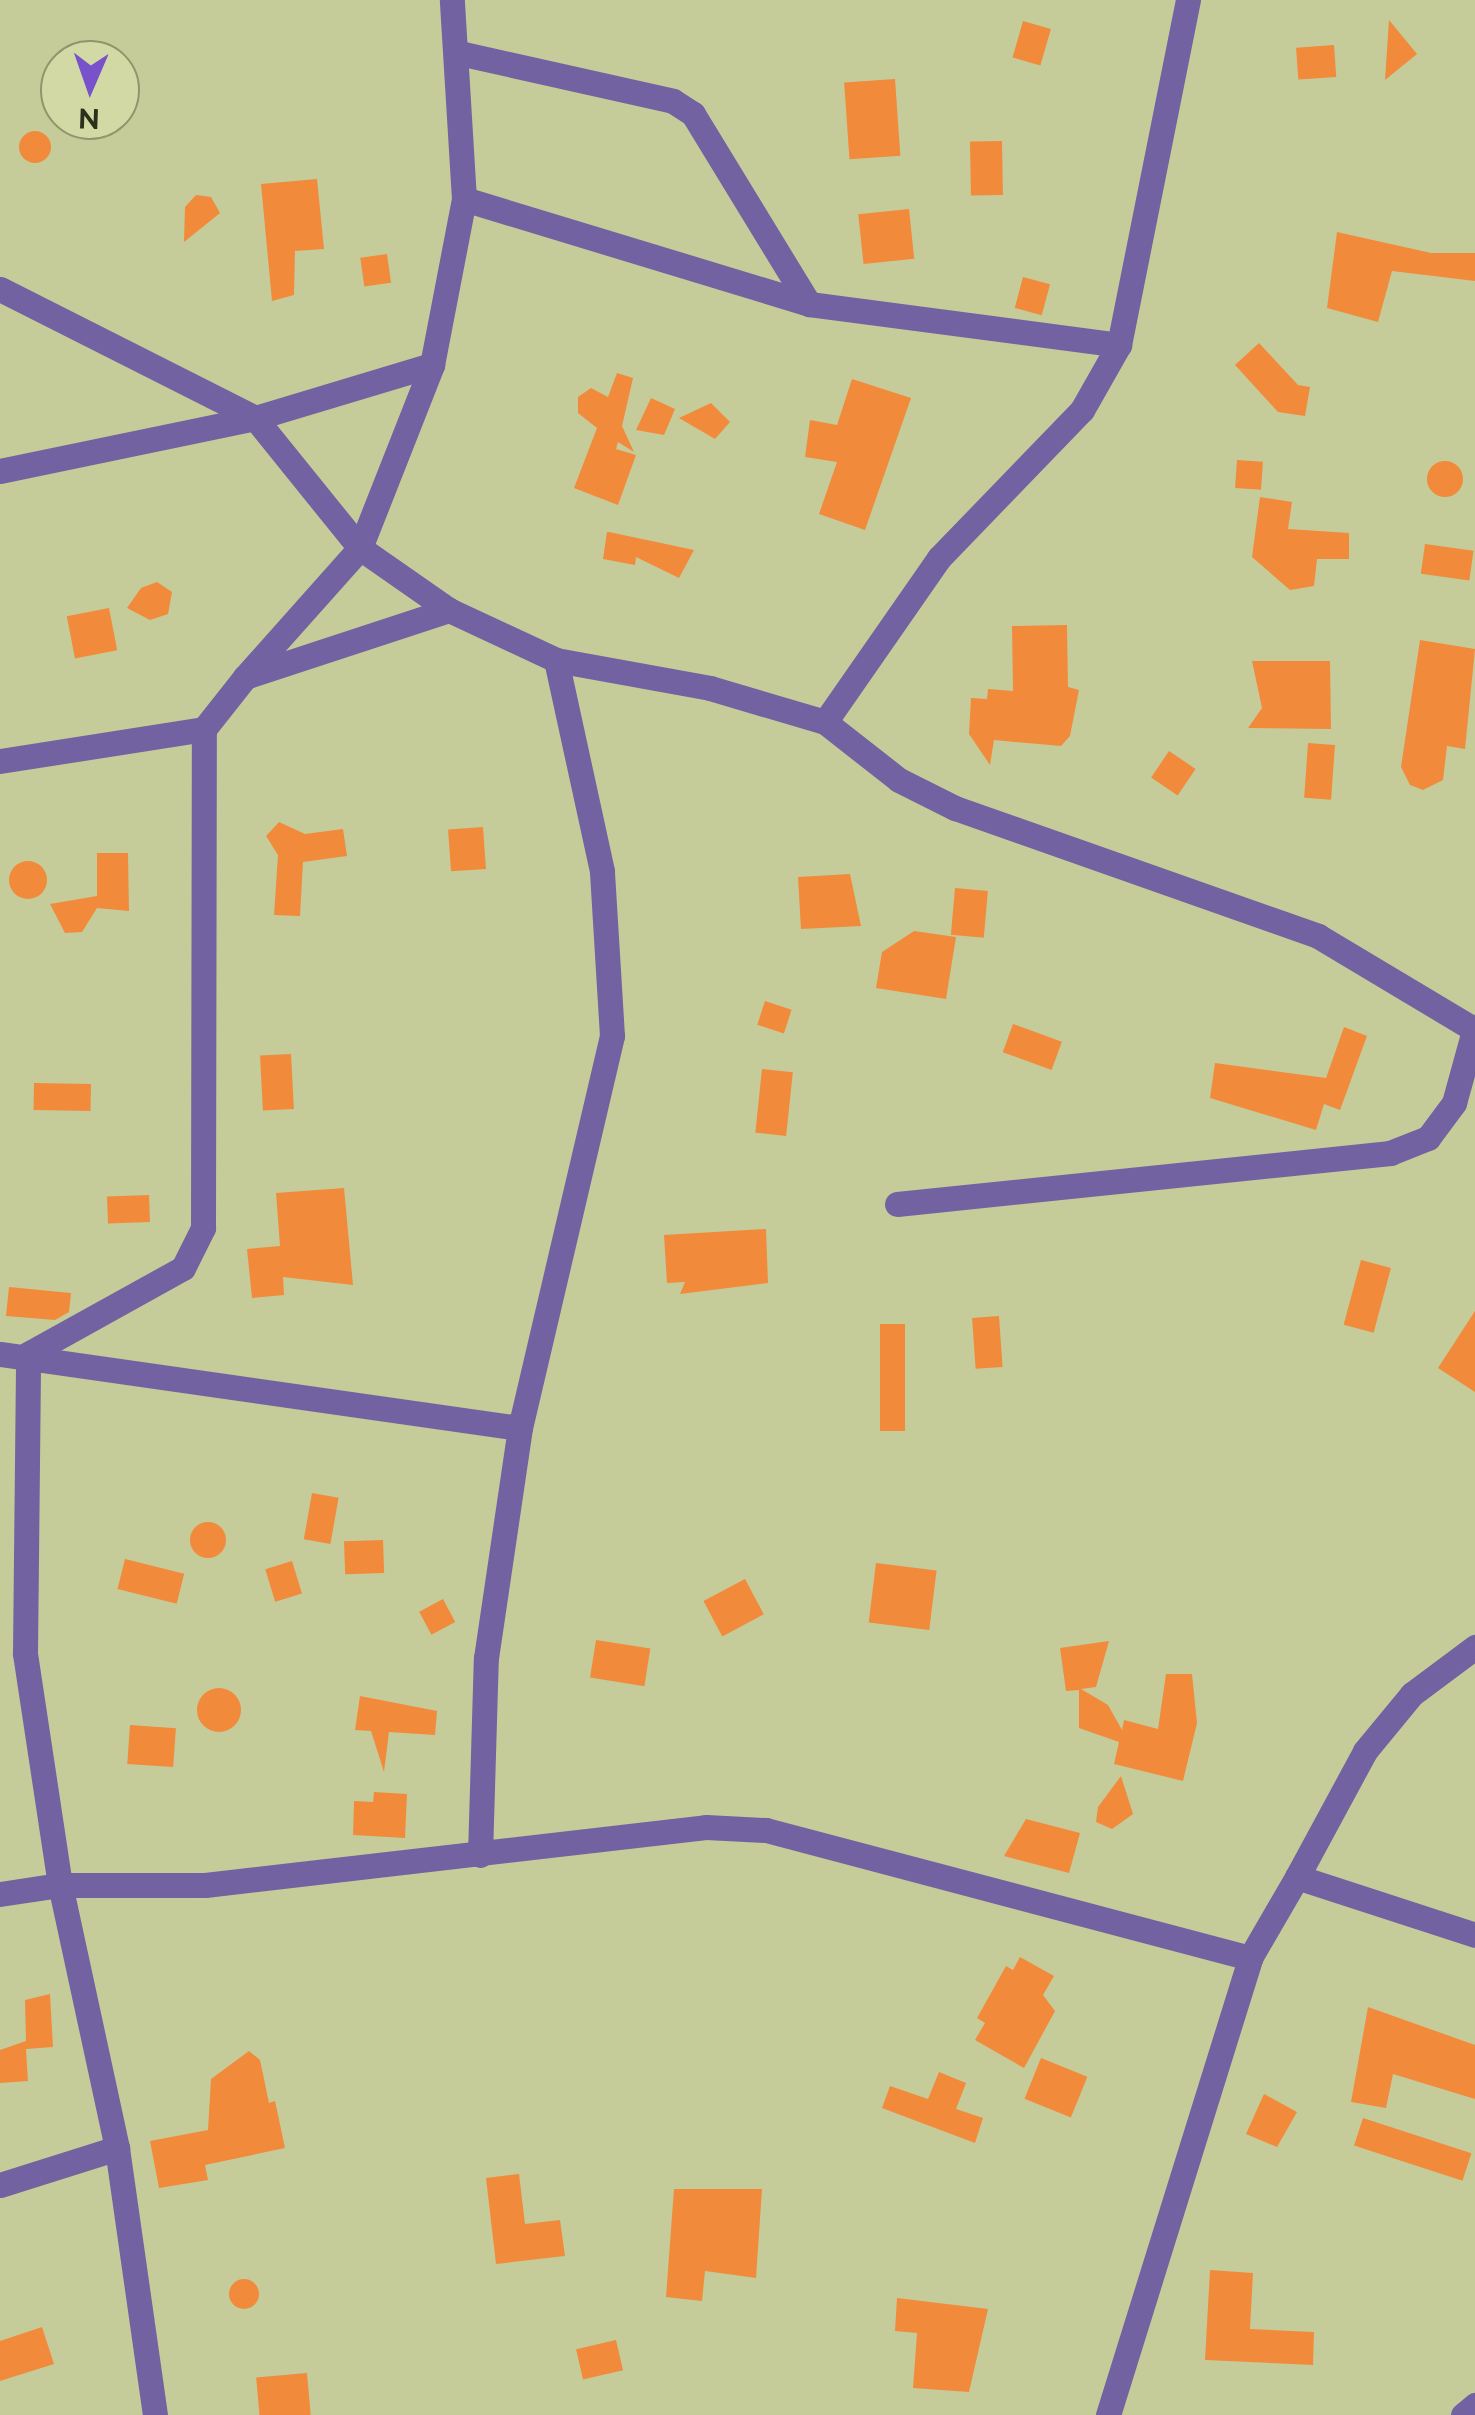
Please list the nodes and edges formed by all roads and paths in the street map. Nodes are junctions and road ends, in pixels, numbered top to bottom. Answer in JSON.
{"nodes":[{"id":1,"x":452,"y":0,"type":"edge"},
{"id":2,"x":1188,"y":0,"type":"edge"},
{"id":3,"x":459,"y":53,"type":"junction"},
{"id":4,"x":464,"y":199,"type":"junction"},
{"id":5,"x":0,"y":289,"type":"edge"},
{"id":6,"x":809,"y":304,"type":"junction"},
{"id":7,"x":1119,"y":344,"type":"junction"},
{"id":8,"x":432,"y":364,"type":"junction"},
{"id":9,"x":255,"y":418,"type":"junction"},
{"id":10,"x":0,"y":471,"type":"edge"},
{"id":11,"x":360,"y":548,"type":"junction"},
{"id":12,"x":449,"y":610,"type":"junction"},
{"id":13,"x":556,"y":660,"type":"junction"},
{"id":14,"x":245,"y":677,"type":"junction"},
{"id":15,"x":825,"y":722,"type":"junction"},
{"id":16,"x":204,"y":729,"type":"junction"},
{"id":17,"x":0,"y":761,"type":"edge"},
{"id":18,"x":1475,"y":1029,"type":"edge"},
{"id":19,"x":897,"y":1204,"type":"dead end"},
{"id":20,"x":0,"y":1354,"type":"edge"},
{"id":21,"x":28,"y":1354,"type":"junction"},
{"id":22,"x":520,"y":1428,"type":"junction"},
{"id":23,"x":1475,"y":1647,"type":"edge"},
{"id":24,"x":480,"y":1855,"type":"junction"},
{"id":25,"x":1297,"y":1877,"type":"junction"},
{"id":26,"x":60,"y":1886,"type":"junction"},
{"id":27,"x":0,"y":1894,"type":"edge"},
{"id":28,"x":1475,"y":1935,"type":"edge"},
{"id":29,"x":1250,"y":1958,"type":"junction"},
{"id":30,"x":117,"y":2148,"type":"junction"},
{"id":31,"x":0,"y":2185,"type":"edge"},
{"id":32,"x":1475,"y":2405,"type":"edge"},
{"id":33,"x":155,"y":2415,"type":"edge"},
{"id":34,"x":1108,"y":2415,"type":"edge"},
{"id":35,"x":1463,"y":2415,"type":"edge"}],
"edges":[{"from":1,"to":3,"type":"street"},
{"from":2,"to":7,"type":"street"},
{"from":3,"to":4,"type":"street"},
{"from":3,"to":6,"type":"street"},
{"from":4,"to":6,"type":"street"},
{"from":4,"to":8,"type":"street"},
{"from":5,"to":9,"type":"street"},
{"from":6,"to":7,"type":"street"},
{"from":7,"to":15,"type":"street"},
{"from":8,"to":9,"type":"street"},
{"from":8,"to":11,"type":"street"},
{"from":9,"to":10,"type":"street"},
{"from":9,"to":11,"type":"street"},
{"from":11,"to":12,"type":"street"},
{"from":11,"to":14,"type":"street"},
{"from":12,"to":13,"type":"street"},
{"from":12,"to":14,"type":"street"},
{"from":13,"to":15,"type":"street"},
{"from":13,"to":22,"type":"street"},
{"from":14,"to":16,"type":"street"},
{"from":15,"to":18,"type":"street"},
{"from":16,"to":17,"type":"street"},
{"from":16,"to":21,"type":"street"},
{"from":18,"to":19,"type":"street"},
{"from":20,"to":21,"type":"street"},
{"from":21,"to":22,"type":"street"},
{"from":21,"to":26,"type":"street"},
{"from":22,"to":24,"type":"street"},
{"from":23,"to":25,"type":"street"},
{"from":24,"to":26,"type":"street"},
{"from":24,"to":29,"type":"street"},
{"from":25,"to":28,"type":"street"},
{"from":25,"to":29,"type":"street"},
{"from":26,"to":27,"type":"street"},
{"from":26,"to":30,"type":"street"},
{"from":29,"to":34,"type":"street"},
{"from":30,"to":31,"type":"street"},
{"from":30,"to":33,"type":"street"},
{"from":32,"to":35,"type":"street"}]}
